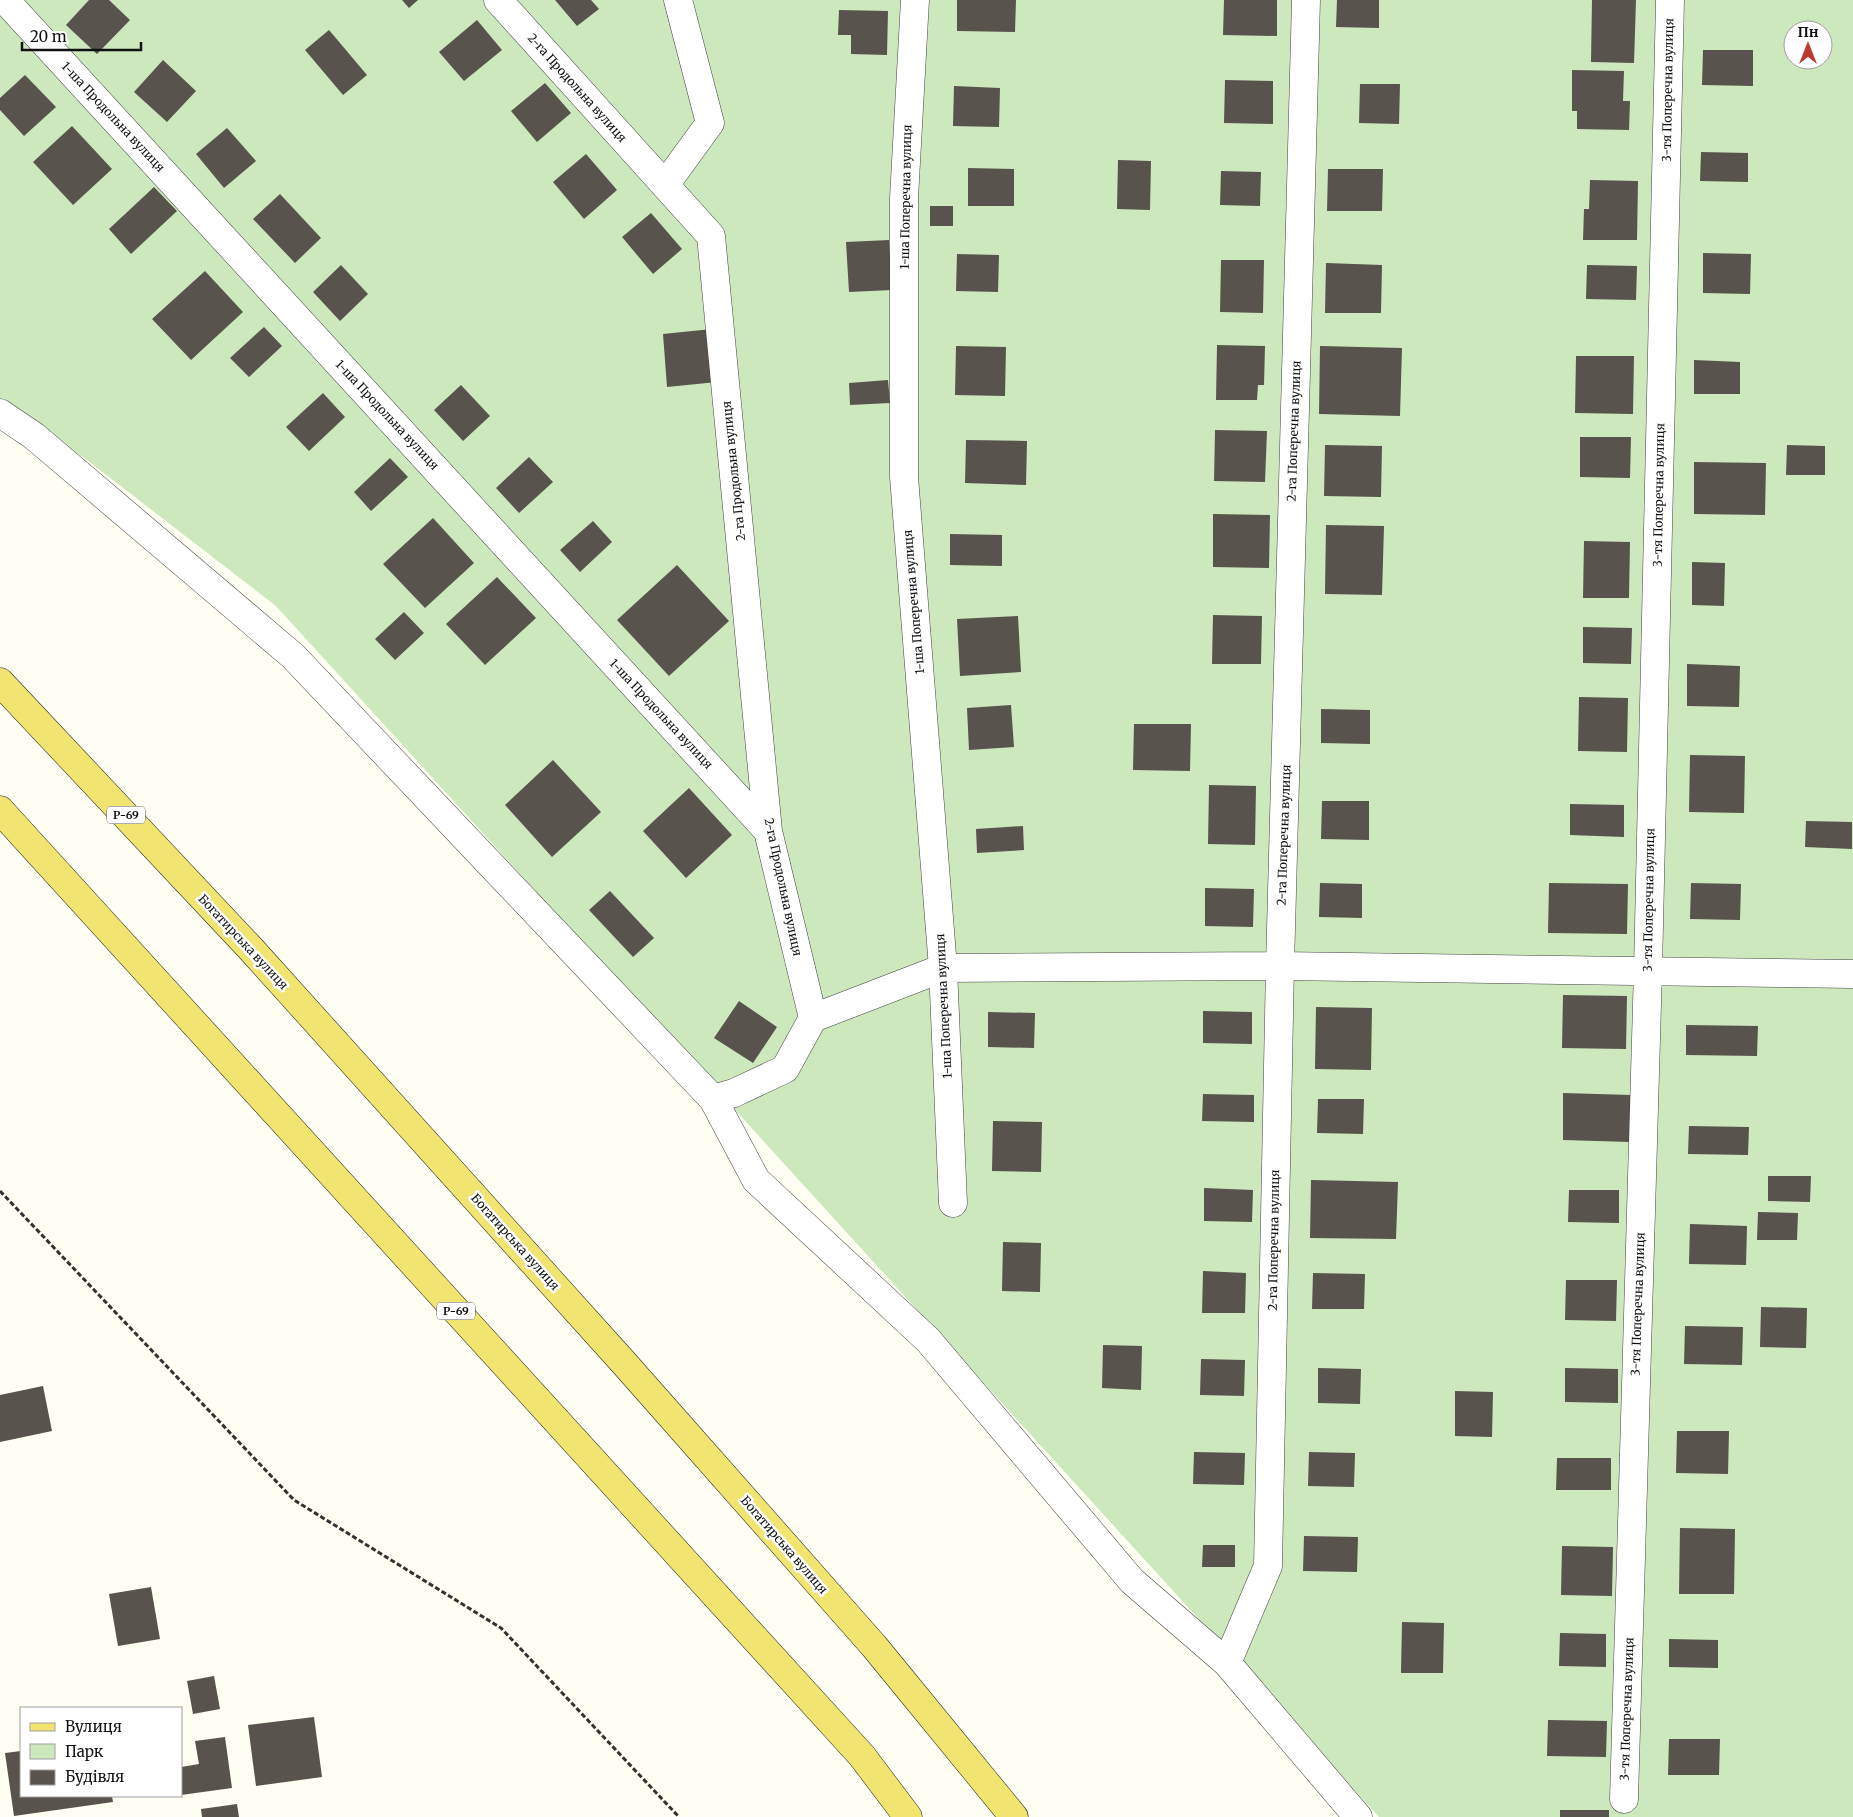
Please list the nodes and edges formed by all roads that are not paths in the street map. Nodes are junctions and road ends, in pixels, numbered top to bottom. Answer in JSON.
{"nodes":[{"id":1,"x":5,"y":0,"type":"edge"},
{"id":2,"x":498,"y":0,"type":"edge"},
{"id":3,"x":678,"y":0,"type":"edge"},
{"id":4,"x":915,"y":0,"type":"edge"},
{"id":5,"x":1306,"y":0,"type":"edge"},
{"id":6,"x":1670,"y":0,"type":"edge"},
{"id":7,"x":665,"y":185,"type":"junction"},
{"id":8,"x":0,"y":414,"type":"edge"},
{"id":9,"x":0,"y":682,"type":"edge"},
{"id":10,"x":0,"y":810,"type":"edge"},
{"id":11,"x":768,"y":831,"type":"junction"},
{"id":12,"x":1280,"y":966,"type":"junction"},
{"id":13,"x":943,"y":968,"type":"junction"},
{"id":14,"x":1648,"y":970,"type":"junction"},
{"id":15,"x":1853,"y":974,"type":"edge"},
{"id":16,"x":813,"y":1018,"type":"junction"},
{"id":17,"x":713,"y":1099,"type":"junction"},
{"id":18,"x":953,"y":1203,"type":"dead end"},
{"id":19,"x":1227,"y":1663,"type":"junction"},
{"id":20,"x":1624,"y":1799,"type":"dead end"},
{"id":21,"x":908,"y":1817,"type":"edge"},
{"id":22,"x":1014,"y":1817,"type":"edge"},
{"id":23,"x":1358,"y":1817,"type":"edge"}],
"edges":[{"from":1,"to":11,"type":"street","name":"1-ша Продольна вулиця"},
{"from":2,"to":7,"type":"street","name":"2-га Продольна вулиця"},
{"from":3,"to":7,"type":"street"},
{"from":4,"to":13,"type":"street","name":"1-ша Поперечна вулиця"},
{"from":5,"to":12,"type":"street","name":"2-га Поперечна вулиця"},
{"from":6,"to":14,"type":"street","name":"3-тя Поперечна вулиця"},
{"from":7,"to":11,"type":"street","name":"2-га Продольна вулиця"},
{"from":8,"to":17,"type":"street"},
{"from":9,"to":22,"type":"main road","name":"Богатирська вулиця","number":"Р-69"},
{"from":10,"to":21,"type":"main road","number":"Р-69"},
{"from":11,"to":16,"type":"street","name":"2-га Продольна вулиця"},
{"from":12,"to":13,"type":"street"},
{"from":12,"to":14,"type":"street"},
{"from":12,"to":19,"type":"street","name":"2-га Поперечна вулиця"},
{"from":13,"to":16,"type":"street"},
{"from":13,"to":18,"type":"street","name":"1-ша Поперечна вулиця"},
{"from":14,"to":15,"type":"street"},
{"from":14,"to":20,"type":"street","name":"3-тя Поперечна вулиця"},
{"from":16,"to":17,"type":"street"},
{"from":17,"to":19,"type":"street"},
{"from":19,"to":23,"type":"street"}]}
